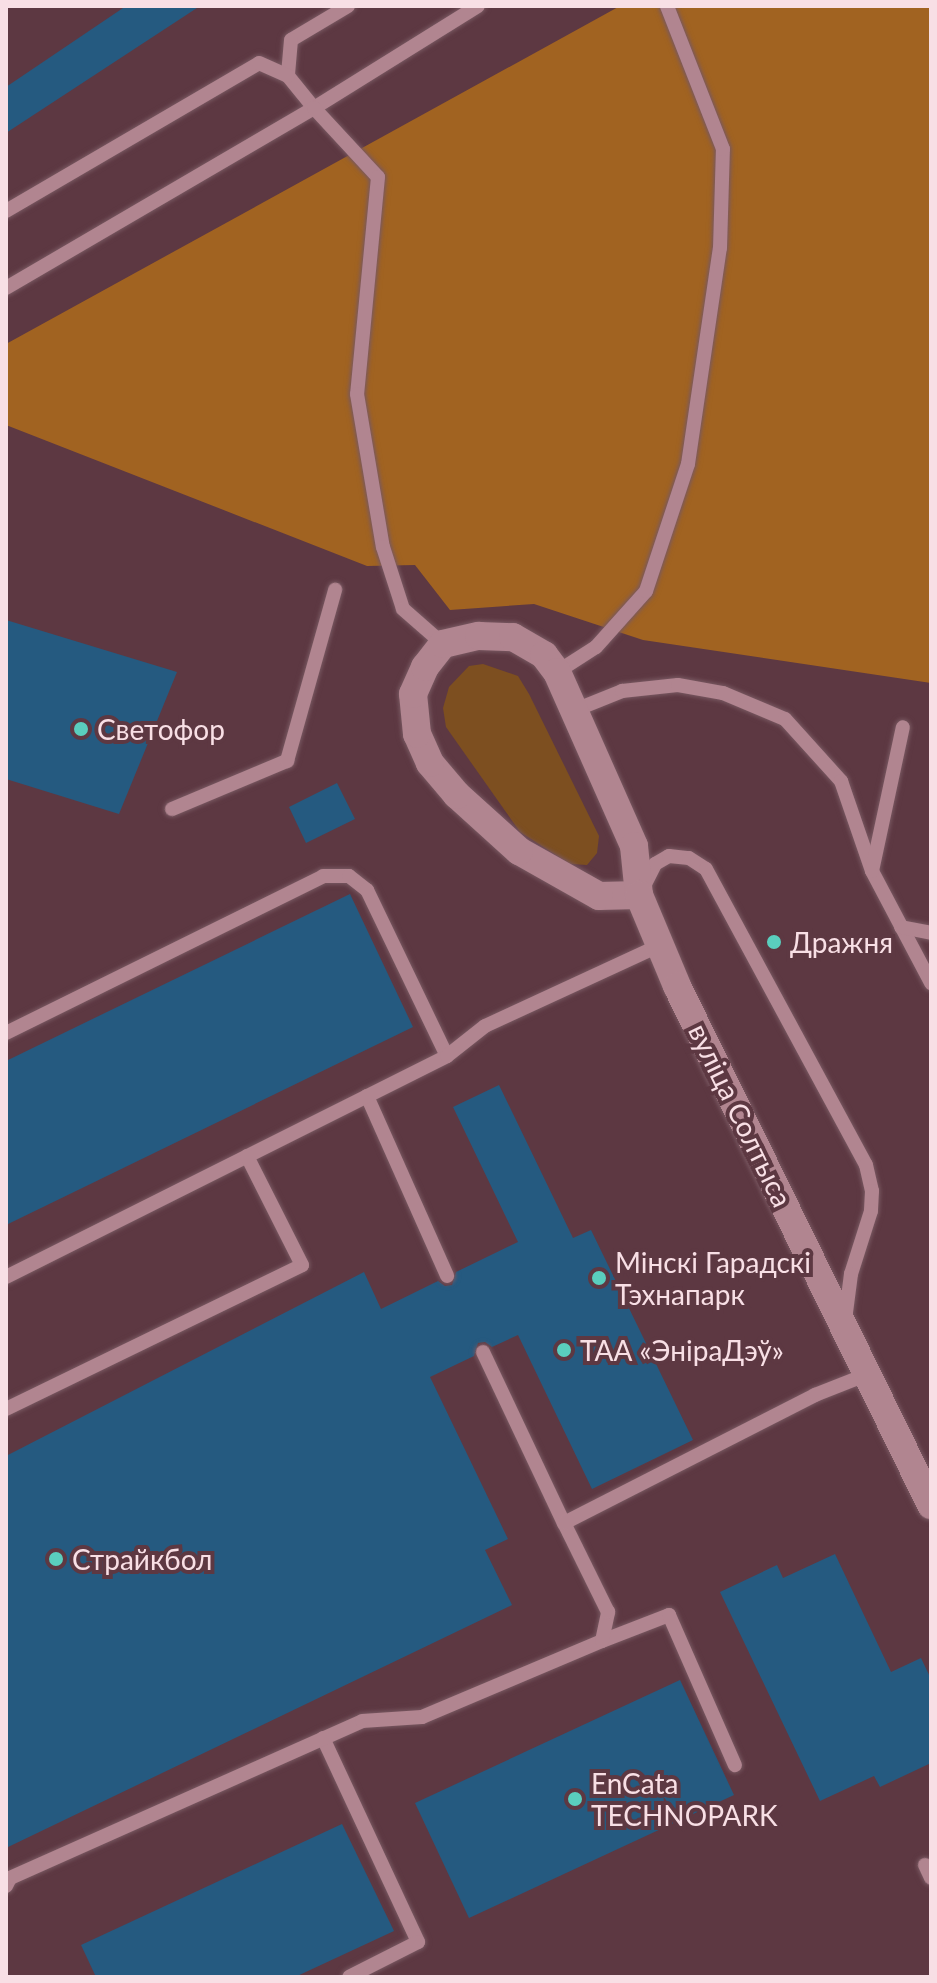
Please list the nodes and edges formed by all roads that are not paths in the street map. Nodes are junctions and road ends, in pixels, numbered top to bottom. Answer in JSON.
{"nodes":[{"id":1,"x":348,"y":6,"type":"edge"},
{"id":2,"x":478,"y":6,"type":"edge"},
{"id":3,"x":667,"y":6,"type":"edge"},
{"id":4,"x":288,"y":76,"type":"junction"},
{"id":5,"x":314,"y":108,"type":"junction"},
{"id":6,"x":6,"y":211,"type":"edge"},
{"id":7,"x":6,"y":288,"type":"edge"},
{"id":8,"x":335,"y":590,"type":"dead end"},
{"id":9,"x":443,"y":644,"type":"junction"},
{"id":10,"x":557,"y":672,"type":"junction"},
{"id":11,"x":575,"y":710,"type":"junction"},
{"id":12,"x":903,"y":727,"type":"dead end"},
{"id":13,"x":172,"y":809,"type":"dead end"},
{"id":14,"x":872,"y":871,"type":"junction"},
{"id":15,"x":639,"y":895,"type":"junction"},
{"id":16,"x":901,"y":927,"type":"junction"},
{"id":17,"x":931,"y":933,"type":"edge"},
{"id":18,"x":660,"y":945,"type":"junction"},
{"id":19,"x":931,"y":983,"type":"edge"},
{"id":20,"x":6,"y":1033,"type":"edge"},
{"id":21,"x":447,"y":1056,"type":"junction"},
{"id":22,"x":367,"y":1096,"type":"junction"},
{"id":23,"x":247,"y":1156,"type":"junction"},
{"id":24,"x":447,"y":1276,"type":"dead end"},
{"id":25,"x":6,"y":1277,"type":"edge"},
{"id":26,"x":844,"y":1324,"type":"junction"},
{"id":27,"x":483,"y":1352,"type":"dead end"},
{"id":28,"x":868,"y":1374,"type":"junction"},
{"id":29,"x":6,"y":1409,"type":"edge"},
{"id":30,"x":931,"y":1505,"type":"edge"},
{"id":31,"x":564,"y":1523,"type":"junction"},
{"id":32,"x":602,"y":1641,"type":"junction"},
{"id":33,"x":323,"y":1738,"type":"junction"},
{"id":34,"x":735,"y":1765,"type":"dead end"},
{"id":35,"x":6,"y":1886,"type":"edge"},
{"id":36,"x":349,"y":1977,"type":"edge"}],
"edges":[{"from":1,"to":4,"type":"lane"},
{"from":2,"to":5,"type":"lane"},
{"from":3,"to":10,"type":"lane"},
{"from":4,"to":5,"type":"lane"},
{"from":4,"to":6,"type":"lane"},
{"from":5,"to":7,"type":"lane"},
{"from":5,"to":9,"type":"lane"},
{"from":8,"to":13,"type":"lane"},
{"from":9,"to":10,"type":"street","name":"вуліца Солтыса"},
{"from":9,"to":15,"type":"street"},
{"from":10,"to":11,"type":"street","name":"вуліца Солтыса"},
{"from":11,"to":14,"type":"lane"},
{"from":11,"to":15,"type":"street","name":"вуліца Солтыса"},
{"from":12,"to":14,"type":"lane"},
{"from":14,"to":16,"type":"lane"},
{"from":15,"to":18,"type":"street","name":"вуліца Солтыса"},
{"from":15,"to":26,"type":"lane"},
{"from":16,"to":17,"type":"lane"},
{"from":16,"to":19,"type":"lane"},
{"from":18,"to":21,"type":"lane"},
{"from":18,"to":26,"type":"street","name":"вуліца Солтыса"},
{"from":20,"to":21,"type":"lane"},
{"from":21,"to":22,"type":"lane"},
{"from":22,"to":23,"type":"lane"},
{"from":22,"to":24,"type":"lane"},
{"from":23,"to":25,"type":"lane"},
{"from":23,"to":29,"type":"lane"},
{"from":26,"to":28,"type":"street","name":"вуліца Солтыса"},
{"from":27,"to":31,"type":"lane"},
{"from":28,"to":30,"type":"street","name":"вуліца Солтыса"},
{"from":28,"to":31,"type":"lane"},
{"from":31,"to":32,"type":"lane"},
{"from":32,"to":33,"type":"lane"},
{"from":32,"to":34,"type":"lane"},
{"from":33,"to":35,"type":"lane"},
{"from":33,"to":36,"type":"lane"}]}
